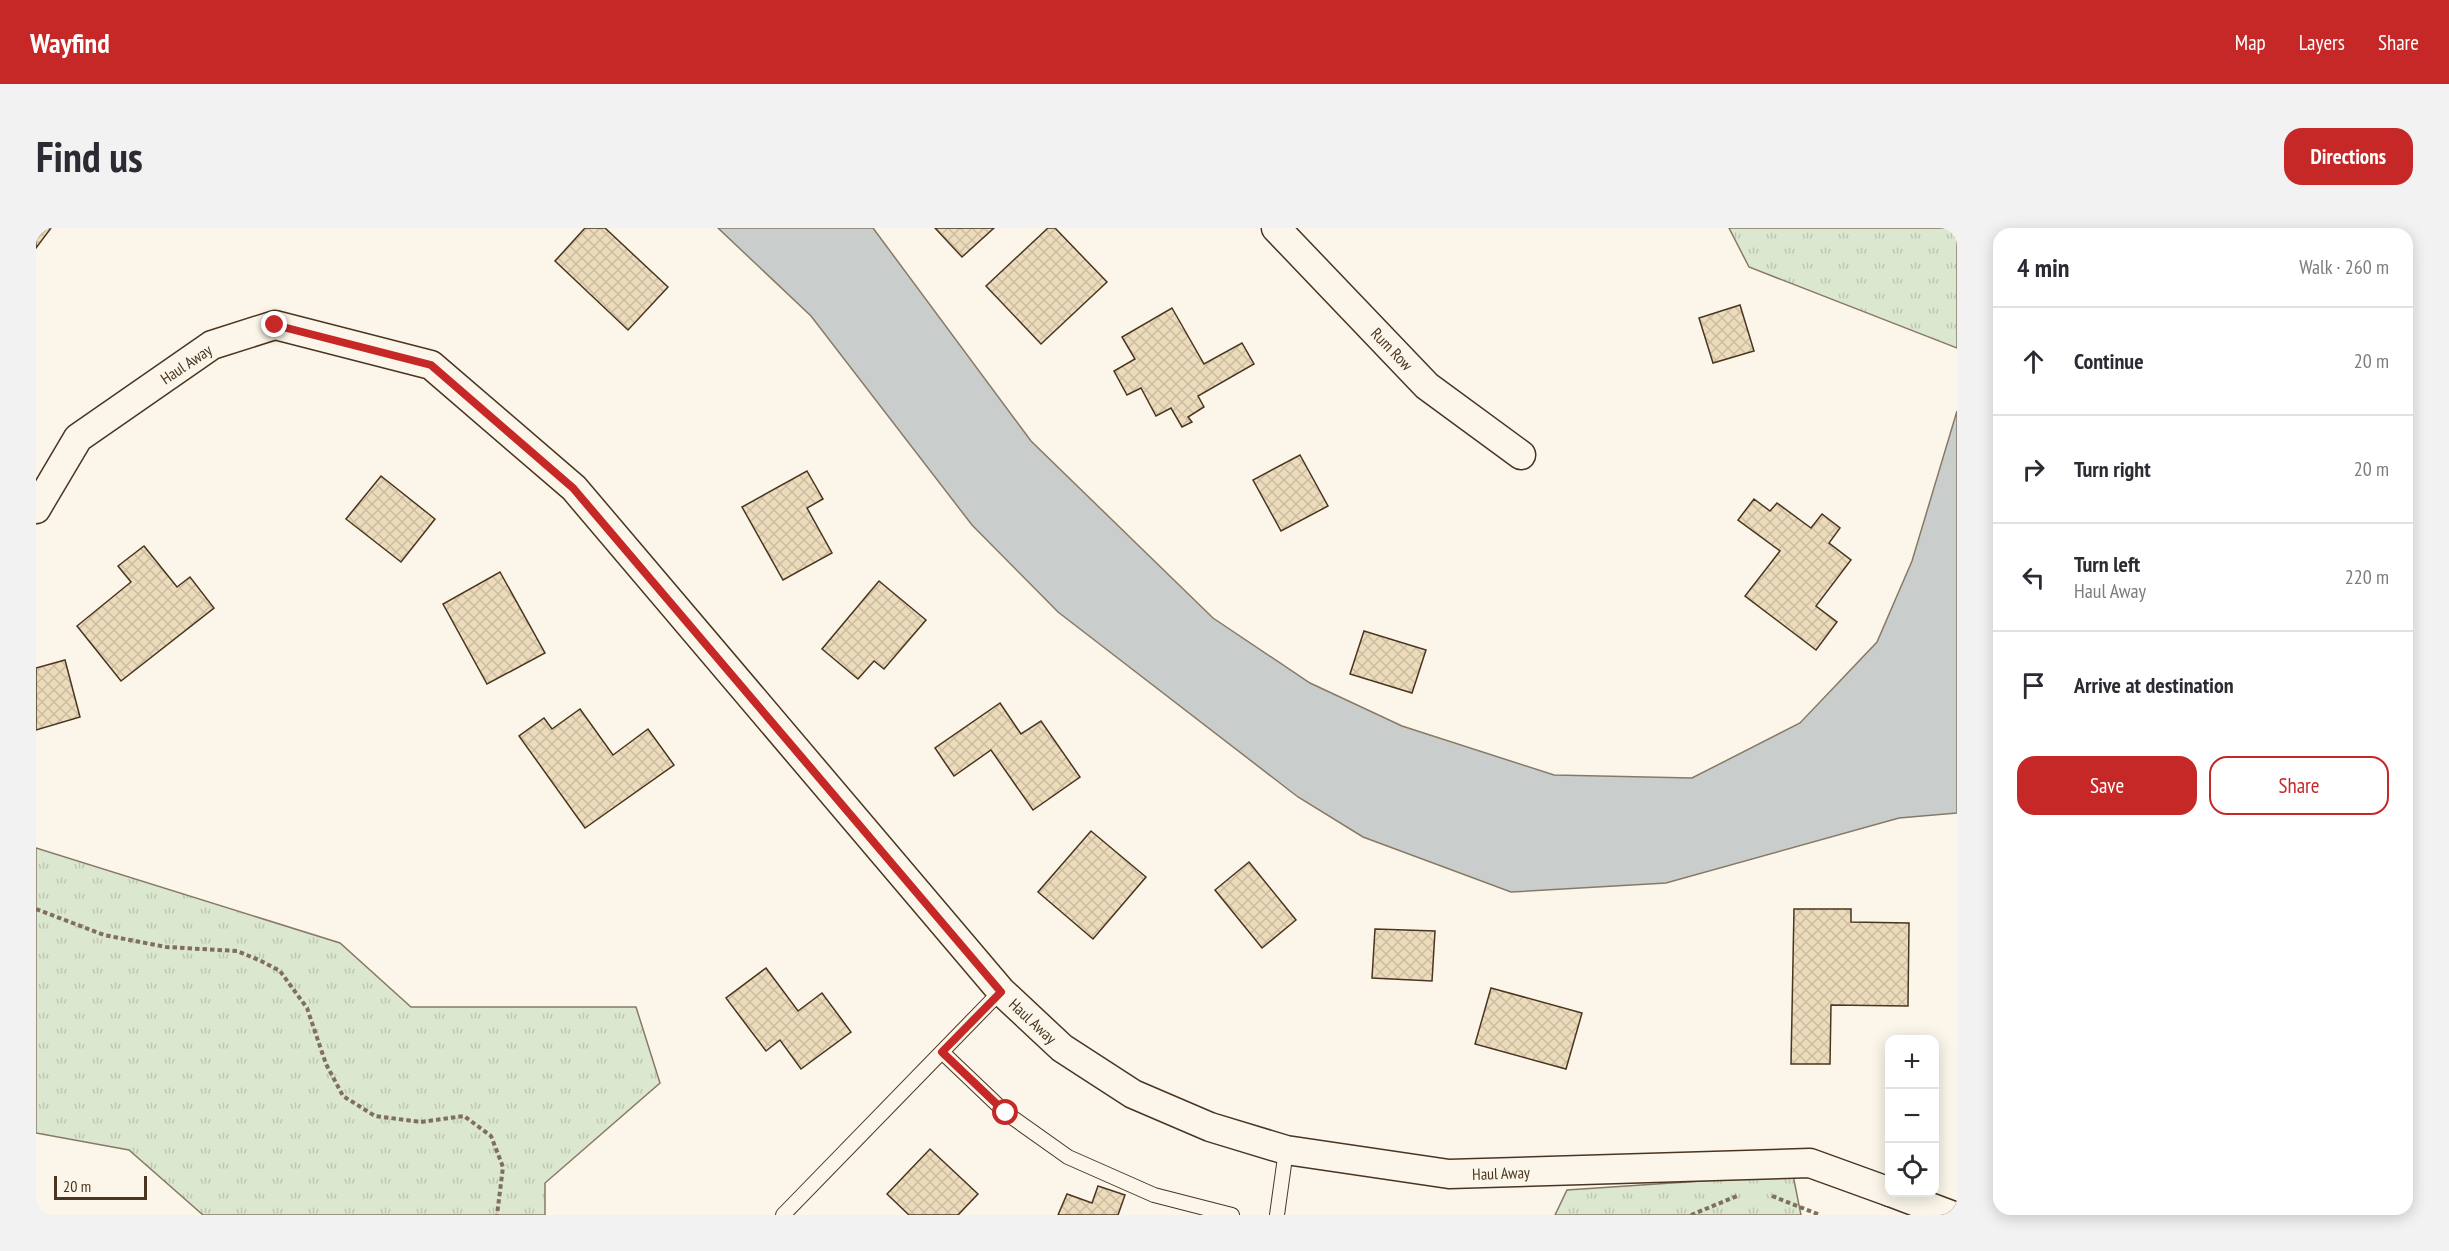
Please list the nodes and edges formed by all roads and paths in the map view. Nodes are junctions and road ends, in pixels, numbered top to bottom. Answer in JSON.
{"nodes":[{"id":1,"x":1276,"y":228,"type":"edge"},
{"id":2,"x":1521,"y":455,"type":"dead end"},
{"id":3,"x":36,"y":509,"type":"edge"},
{"id":4,"x":36,"y":909,"type":"edge"},
{"id":5,"x":1001,"y":992,"type":"junction"},
{"id":6,"x":942,"y":1052,"type":"junction"},
{"id":7,"x":1286,"y":1150,"type":"junction"},
{"id":8,"x":1885,"y":1190,"type":"edge"},
{"id":9,"x":1744,"y":1193,"type":"dead end"},
{"id":10,"x":1766,"y":1193,"type":"dead end"},
{"id":11,"x":1903,"y":1197,"type":"edge"},
{"id":12,"x":497,"y":1215,"type":"edge"},
{"id":13,"x":783,"y":1215,"type":"edge"},
{"id":14,"x":1232,"y":1215,"type":"edge"},
{"id":15,"x":1276,"y":1215,"type":"edge"},
{"id":16,"x":1691,"y":1215,"type":"edge"},
{"id":17,"x":1820,"y":1215,"type":"edge"},
{"id":18,"x":1951,"y":1215,"type":"edge"}],
"edges":[{"from":1,"to":2,"type":"street","name":"Rum Row"},
{"from":3,"to":5,"type":"street","name":"Haul Away"},
{"from":4,"to":12,"type":"path"},
{"from":5,"to":6,"type":"lane"},
{"from":5,"to":7,"type":"street","name":"Haul Away"},
{"from":6,"to":13,"type":"lane"},
{"from":6,"to":14,"type":"lane"},
{"from":7,"to":8,"type":"street","name":"Haul Away"},
{"from":7,"to":15,"type":"lane"},
{"from":9,"to":16,"type":"path"},
{"from":10,"to":17,"type":"path"},
{"from":11,"to":18,"type":"street","name":"Haul Away"}]}
